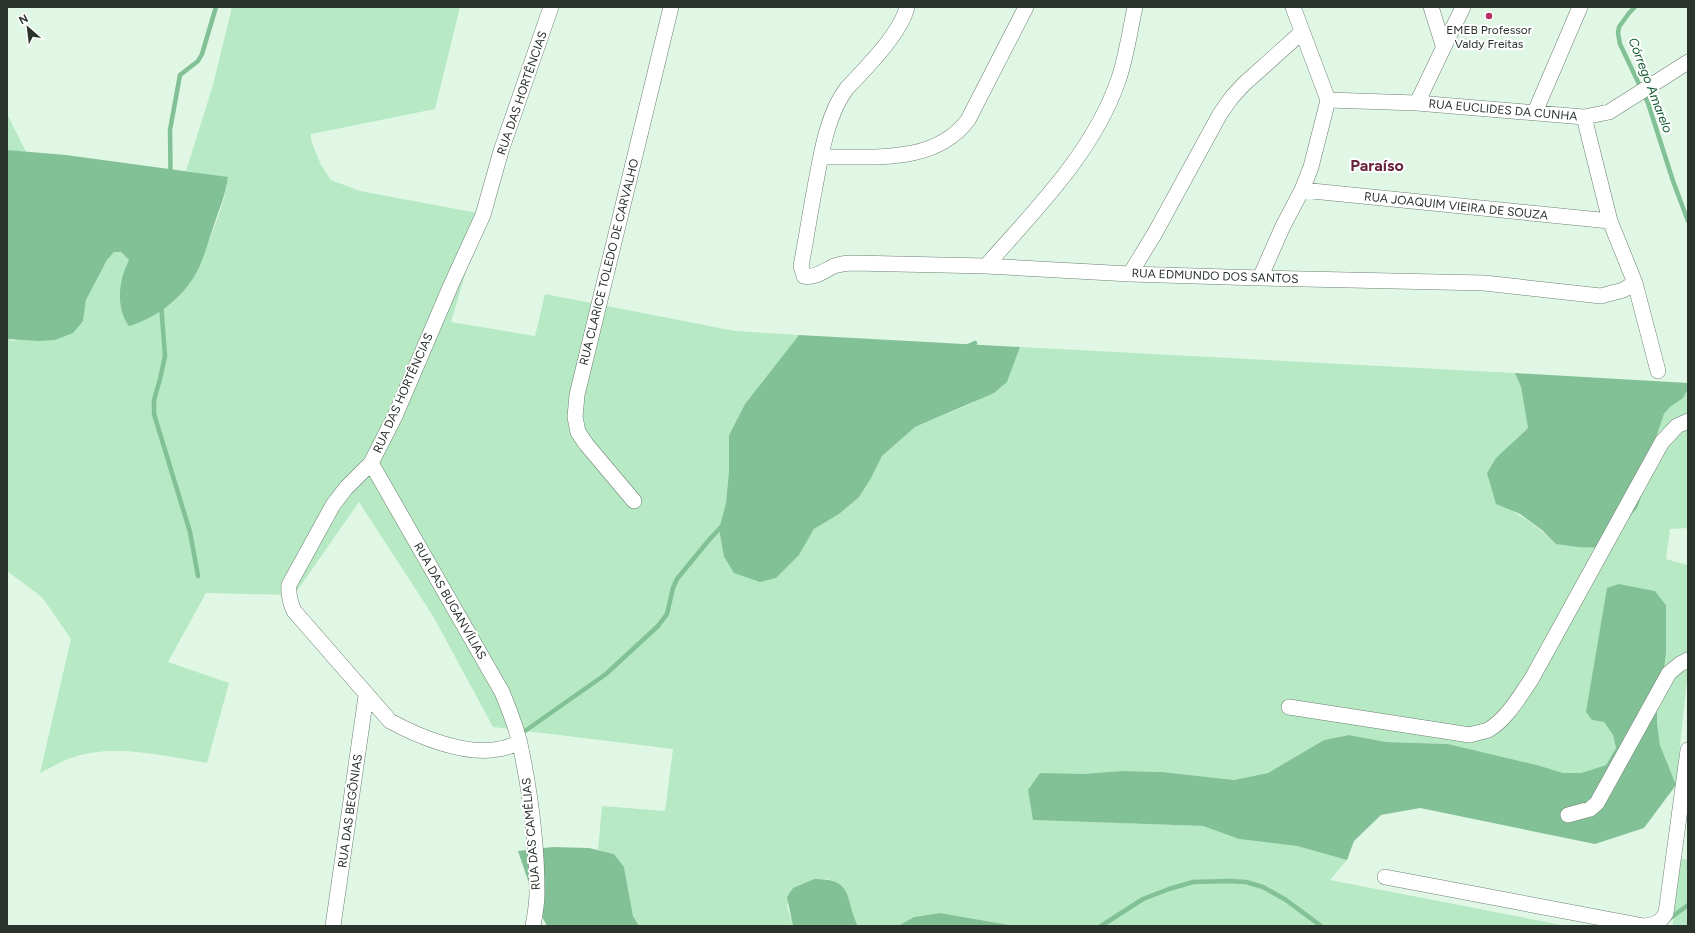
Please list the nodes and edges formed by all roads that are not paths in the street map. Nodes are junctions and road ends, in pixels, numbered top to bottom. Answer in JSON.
{"nodes":[{"id":1,"x":551,"y":7,"type":"edge"},
{"id":2,"x":671,"y":7,"type":"edge"},
{"id":3,"x":907,"y":7,"type":"edge"},
{"id":4,"x":1026,"y":7,"type":"edge"},
{"id":5,"x":1135,"y":7,"type":"edge"},
{"id":6,"x":1293,"y":7,"type":"edge"},
{"id":7,"x":1431,"y":7,"type":"edge"},
{"id":8,"x":1463,"y":7,"type":"edge"},
{"id":9,"x":1580,"y":7,"type":"edge"},
{"id":10,"x":1302,"y":32,"type":"junction"},
{"id":11,"x":1443,"y":45,"type":"junction"},
{"id":12,"x":1688,"y":62,"type":"edge"},
{"id":13,"x":1328,"y":100,"type":"junction"},
{"id":14,"x":1417,"y":103,"type":"junction"},
{"id":15,"x":1534,"y":112,"type":"junction"},
{"id":16,"x":1584,"y":117,"type":"junction"},
{"id":17,"x":821,"y":156,"type":"junction"},
{"id":18,"x":1302,"y":190,"type":"junction"},
{"id":19,"x":1610,"y":221,"type":"junction"},
{"id":20,"x":986,"y":266,"type":"junction"},
{"id":21,"x":1130,"y":274,"type":"junction"},
{"id":22,"x":1260,"y":278,"type":"junction"},
{"id":23,"x":1635,"y":283,"type":"junction"},
{"id":24,"x":1658,"y":371,"type":"dead end"},
{"id":25,"x":1688,"y":421,"type":"edge"},
{"id":26,"x":371,"y":463,"type":"junction"},
{"id":27,"x":634,"y":501,"type":"dead end"},
{"id":28,"x":1688,"y":660,"type":"edge"},
{"id":29,"x":366,"y":696,"type":"junction"},
{"id":30,"x":1289,"y":707,"type":"dead end"},
{"id":31,"x":520,"y":743,"type":"junction"},
{"id":32,"x":1688,"y":750,"type":"edge"},
{"id":33,"x":1568,"y":815,"type":"dead end"},
{"id":34,"x":1385,"y":877,"type":"dead end"},
{"id":35,"x":334,"y":926,"type":"edge"},
{"id":36,"x":533,"y":926,"type":"edge"}],
"edges":[{"from":1,"to":26,"type":"street","name":"RUA DAS HORTÊNCIAS"},
{"from":2,"to":27,"type":"street","name":"RUA CLARICE TOLEDO DE CARVALHO"},
{"from":3,"to":17,"type":"street"},
{"from":4,"to":17,"type":"street"},
{"from":5,"to":20,"type":"street"},
{"from":6,"to":10,"type":"street"},
{"from":7,"to":11,"type":"street"},
{"from":8,"to":11,"type":"street"},
{"from":9,"to":15,"type":"street"},
{"from":10,"to":13,"type":"street"},
{"from":10,"to":21,"type":"street"},
{"from":11,"to":14,"type":"street"},
{"from":12,"to":16,"type":"street","name":"RUA EUCLIDES DA CUNHA"},
{"from":13,"to":14,"type":"street","name":"RUA EUCLIDES DA CUNHA"},
{"from":13,"to":18,"type":"street"},
{"from":14,"to":15,"type":"street","name":"RUA EUCLIDES DA CUNHA"},
{"from":15,"to":16,"type":"street","name":"RUA EUCLIDES DA CUNHA"},
{"from":16,"to":19,"type":"street"},
{"from":17,"to":20,"type":"street","name":"RUA EDMUNDO DOS SANTOS"},
{"from":18,"to":19,"type":"street","name":"RUA JOAQUIM VIEIRA DE SOUZA"},
{"from":18,"to":22,"type":"street"},
{"from":19,"to":23,"type":"street"},
{"from":20,"to":21,"type":"street","name":"RUA EDMUNDO DOS SANTOS"},
{"from":21,"to":22,"type":"street","name":"RUA EDMUNDO DOS SANTOS"},
{"from":22,"to":23,"type":"street","name":"RUA EDMUNDO DOS SANTOS"},
{"from":23,"to":24,"type":"street"},
{"from":25,"to":30,"type":"street"},
{"from":26,"to":29,"type":"street","name":"RUA DAS HORTÊNCIAS"},
{"from":26,"to":31,"type":"street","name":"RUA DAS BUGANVÍLIAS"},
{"from":28,"to":33,"type":"street"},
{"from":29,"to":31,"type":"street","name":"RUA DAS HORTÊNCIAS"},
{"from":29,"to":35,"type":"street","name":"RUA DAS BEGÔNIAS"},
{"from":31,"to":36,"type":"street","name":"RUA DAS CAMÉLIAS"},
{"from":32,"to":34,"type":"street"}]}
